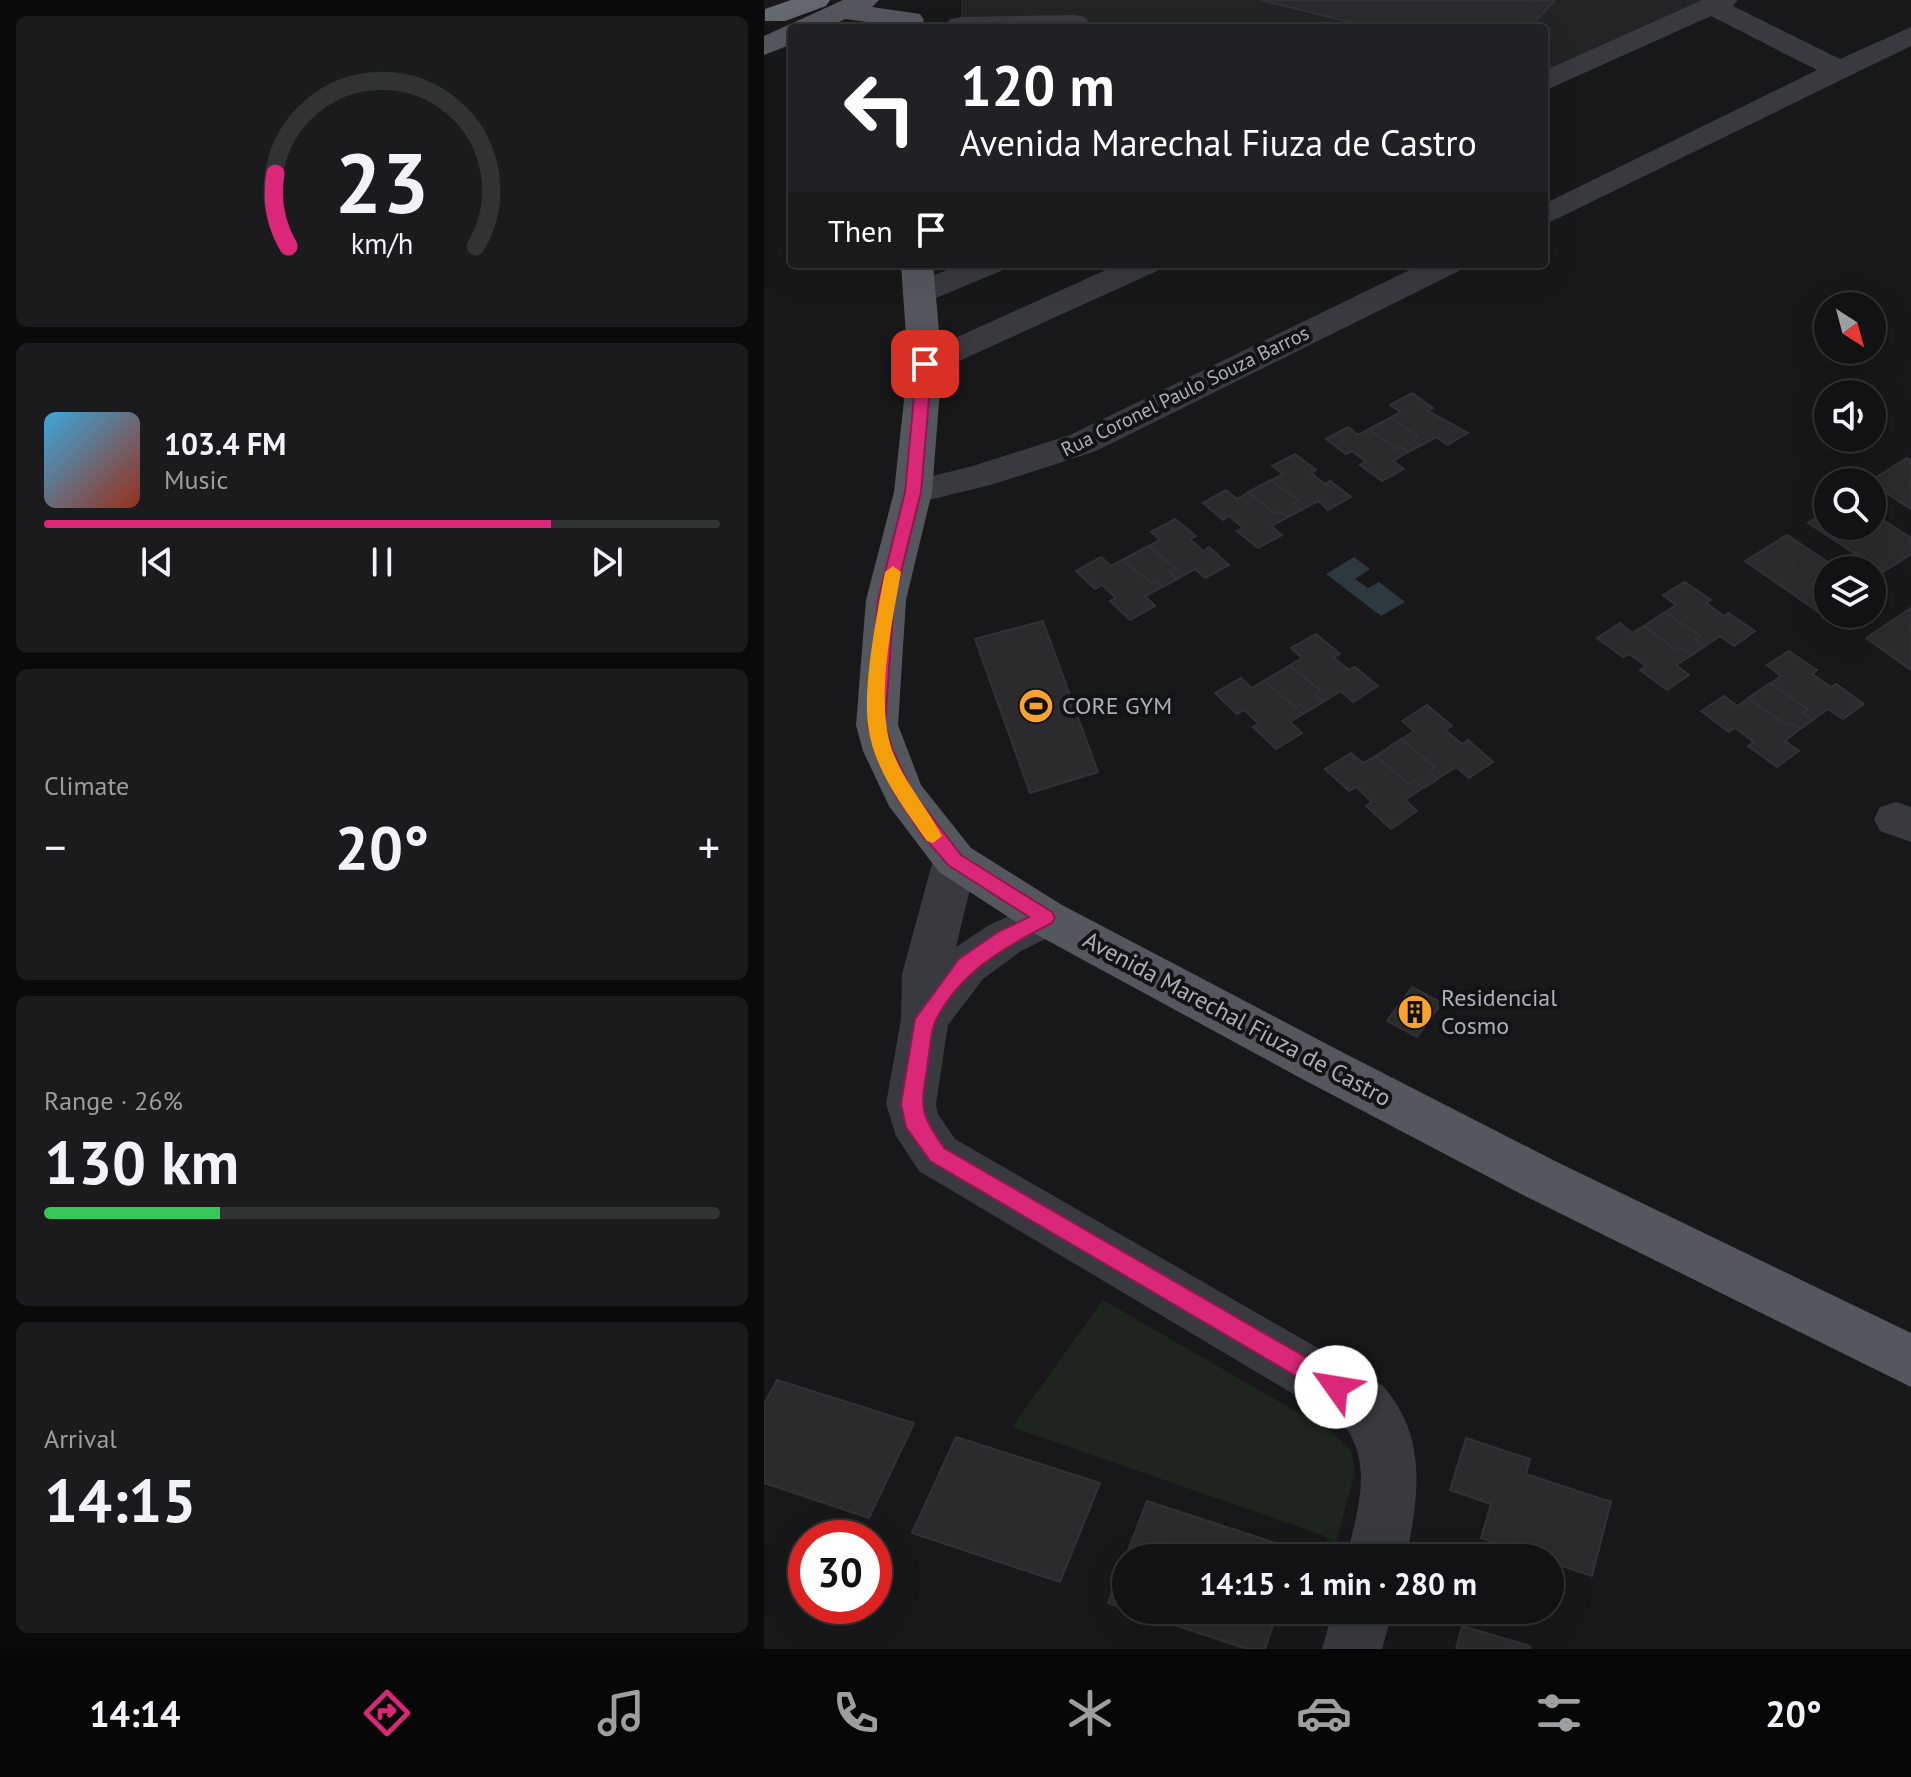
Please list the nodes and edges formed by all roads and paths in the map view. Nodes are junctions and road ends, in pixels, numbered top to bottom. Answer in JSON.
{"nodes":[{"id":1,"x":802,"y":0,"type":"edge"},
{"id":2,"x":816,"y":0,"type":"edge"},
{"id":3,"x":1718,"y":3,"type":"edge"},
{"id":4,"x":854,"y":5,"type":"edge"},
{"id":5,"x":911,"y":16,"type":"edge"},
{"id":6,"x":1077,"y":17,"type":"edge"},
{"id":7,"x":961,"y":18,"type":"edge"},
{"id":8,"x":777,"y":23,"type":"edge"},
{"id":9,"x":814,"y":24,"type":"edge"},
{"id":10,"x":1911,"y":35,"type":"edge"},
{"id":11,"x":764,"y":47,"type":"edge"},
{"id":12,"x":1837,"y":69,"type":"junction"},
{"id":13,"x":1548,"y":80,"type":"edge"},
{"id":14,"x":1548,"y":214,"type":"edge"},
{"id":15,"x":971,"y":268,"type":"edge"},
{"id":16,"x":1137,"y":268,"type":"edge"},
{"id":17,"x":1440,"y":268,"type":"edge"},
{"id":18,"x":918,"y":279,"type":"edge"},
{"id":19,"x":925,"y":364,"type":"junction"},
{"id":20,"x":913,"y":492,"type":"junction"},
{"id":21,"x":955,"y":860,"type":"junction"},
{"id":22,"x":1046,"y":918,"type":"junction"},
{"id":23,"x":925,"y":1019,"type":"junction"},
{"id":24,"x":1911,"y":1361,"type":"edge"},
{"id":25,"x":1379,"y":1544,"type":"edge"},
{"id":26,"x":1359,"y":1624,"type":"edge"},
{"id":27,"x":1352,"y":1649,"type":"edge"}],
"edges":[{"from":1,"to":8,"type":"highway"},
{"from":2,"to":8,"type":"highway"},
{"from":3,"to":12,"type":"street"},
{"from":3,"to":13,"type":"street"},
{"from":4,"to":5,"type":"main road"},
{"from":4,"to":9,"type":"main road"},
{"from":6,"to":7,"type":"street"},
{"from":8,"to":11,"type":"main road"},
{"from":10,"to":12,"type":"street"},
{"from":12,"to":14,"type":"street"},
{"from":15,"to":18,"type":"street"},
{"from":16,"to":19,"type":"street"},
{"from":17,"to":20,"type":"street","name":"Rua Coronel Paulo Souza Barros"},
{"from":18,"to":19,"type":"main road","name":"Avenida Marechal Fiuza de Castro"},
{"from":19,"to":20,"type":"main road","name":"Avenida Marechal Fiuza de Castro"},
{"from":20,"to":21,"type":"main road","name":"Avenida Marechal Fiuza de Castro"},
{"from":21,"to":22,"type":"main road","name":"Avenida Marechal Fiuza de Castro"},
{"from":21,"to":23,"type":"street"},
{"from":22,"to":23,"type":"street"},
{"from":22,"to":24,"type":"main road","name":"Avenida Marechal Fiuza de Castro"},
{"from":23,"to":25,"type":"street"},
{"from":26,"to":27,"type":"street"}]}
